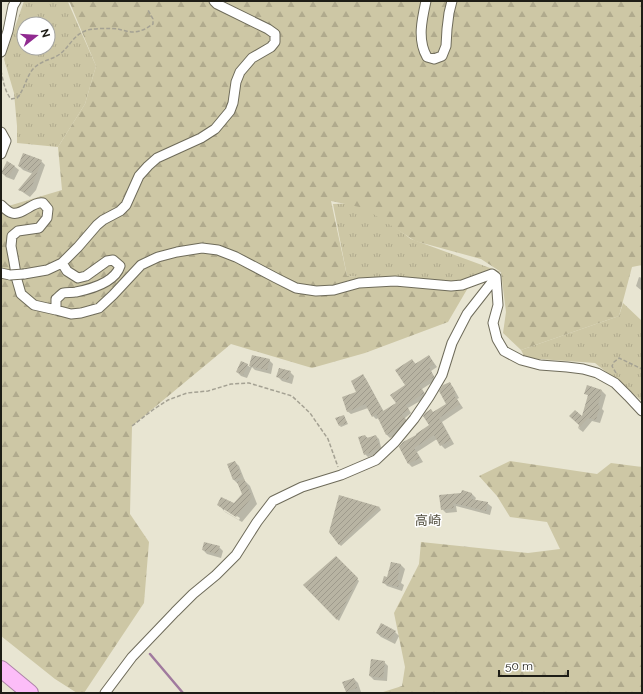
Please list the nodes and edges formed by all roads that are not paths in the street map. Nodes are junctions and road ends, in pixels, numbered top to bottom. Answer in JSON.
{"nodes":[{"id":1,"x":16,"y":1,"type":"edge"},
{"id":2,"x":214,"y":1,"type":"edge"},
{"id":3,"x":426,"y":1,"type":"edge"},
{"id":4,"x":452,"y":1,"type":"edge"},
{"id":5,"x":1,"y":52,"type":"edge"},
{"id":6,"x":1,"y":132,"type":"edge"},
{"id":7,"x":1,"y":154,"type":"edge"},
{"id":8,"x":1,"y":206,"type":"edge"},
{"id":9,"x":62,"y":263,"type":"junction"},
{"id":10,"x":6,"y":274,"type":"edge"},
{"id":11,"x":496,"y":277,"type":"junction"},
{"id":12,"x":56,"y":310,"type":"junction"},
{"id":13,"x":642,"y":411,"type":"edge"},
{"id":14,"x":1,"y":669,"type":"edge"},
{"id":15,"x":30,"y":693,"type":"edge"},
{"id":16,"x":105,"y":693,"type":"edge"}],
"edges":[{"from":1,"to":5,"type":"street"},
{"from":2,"to":9,"type":"street"},
{"from":3,"to":4,"type":"street"},
{"from":6,"to":7,"type":"street"},
{"from":8,"to":12,"type":"street"},
{"from":9,"to":10,"type":"street","bridge":true},
{"from":9,"to":12,"type":"street"},
{"from":11,"to":12,"type":"street"},
{"from":11,"to":13,"type":"street"},
{"from":11,"to":16,"type":"street"},
{"from":14,"to":15,"type":"highway"}]}
